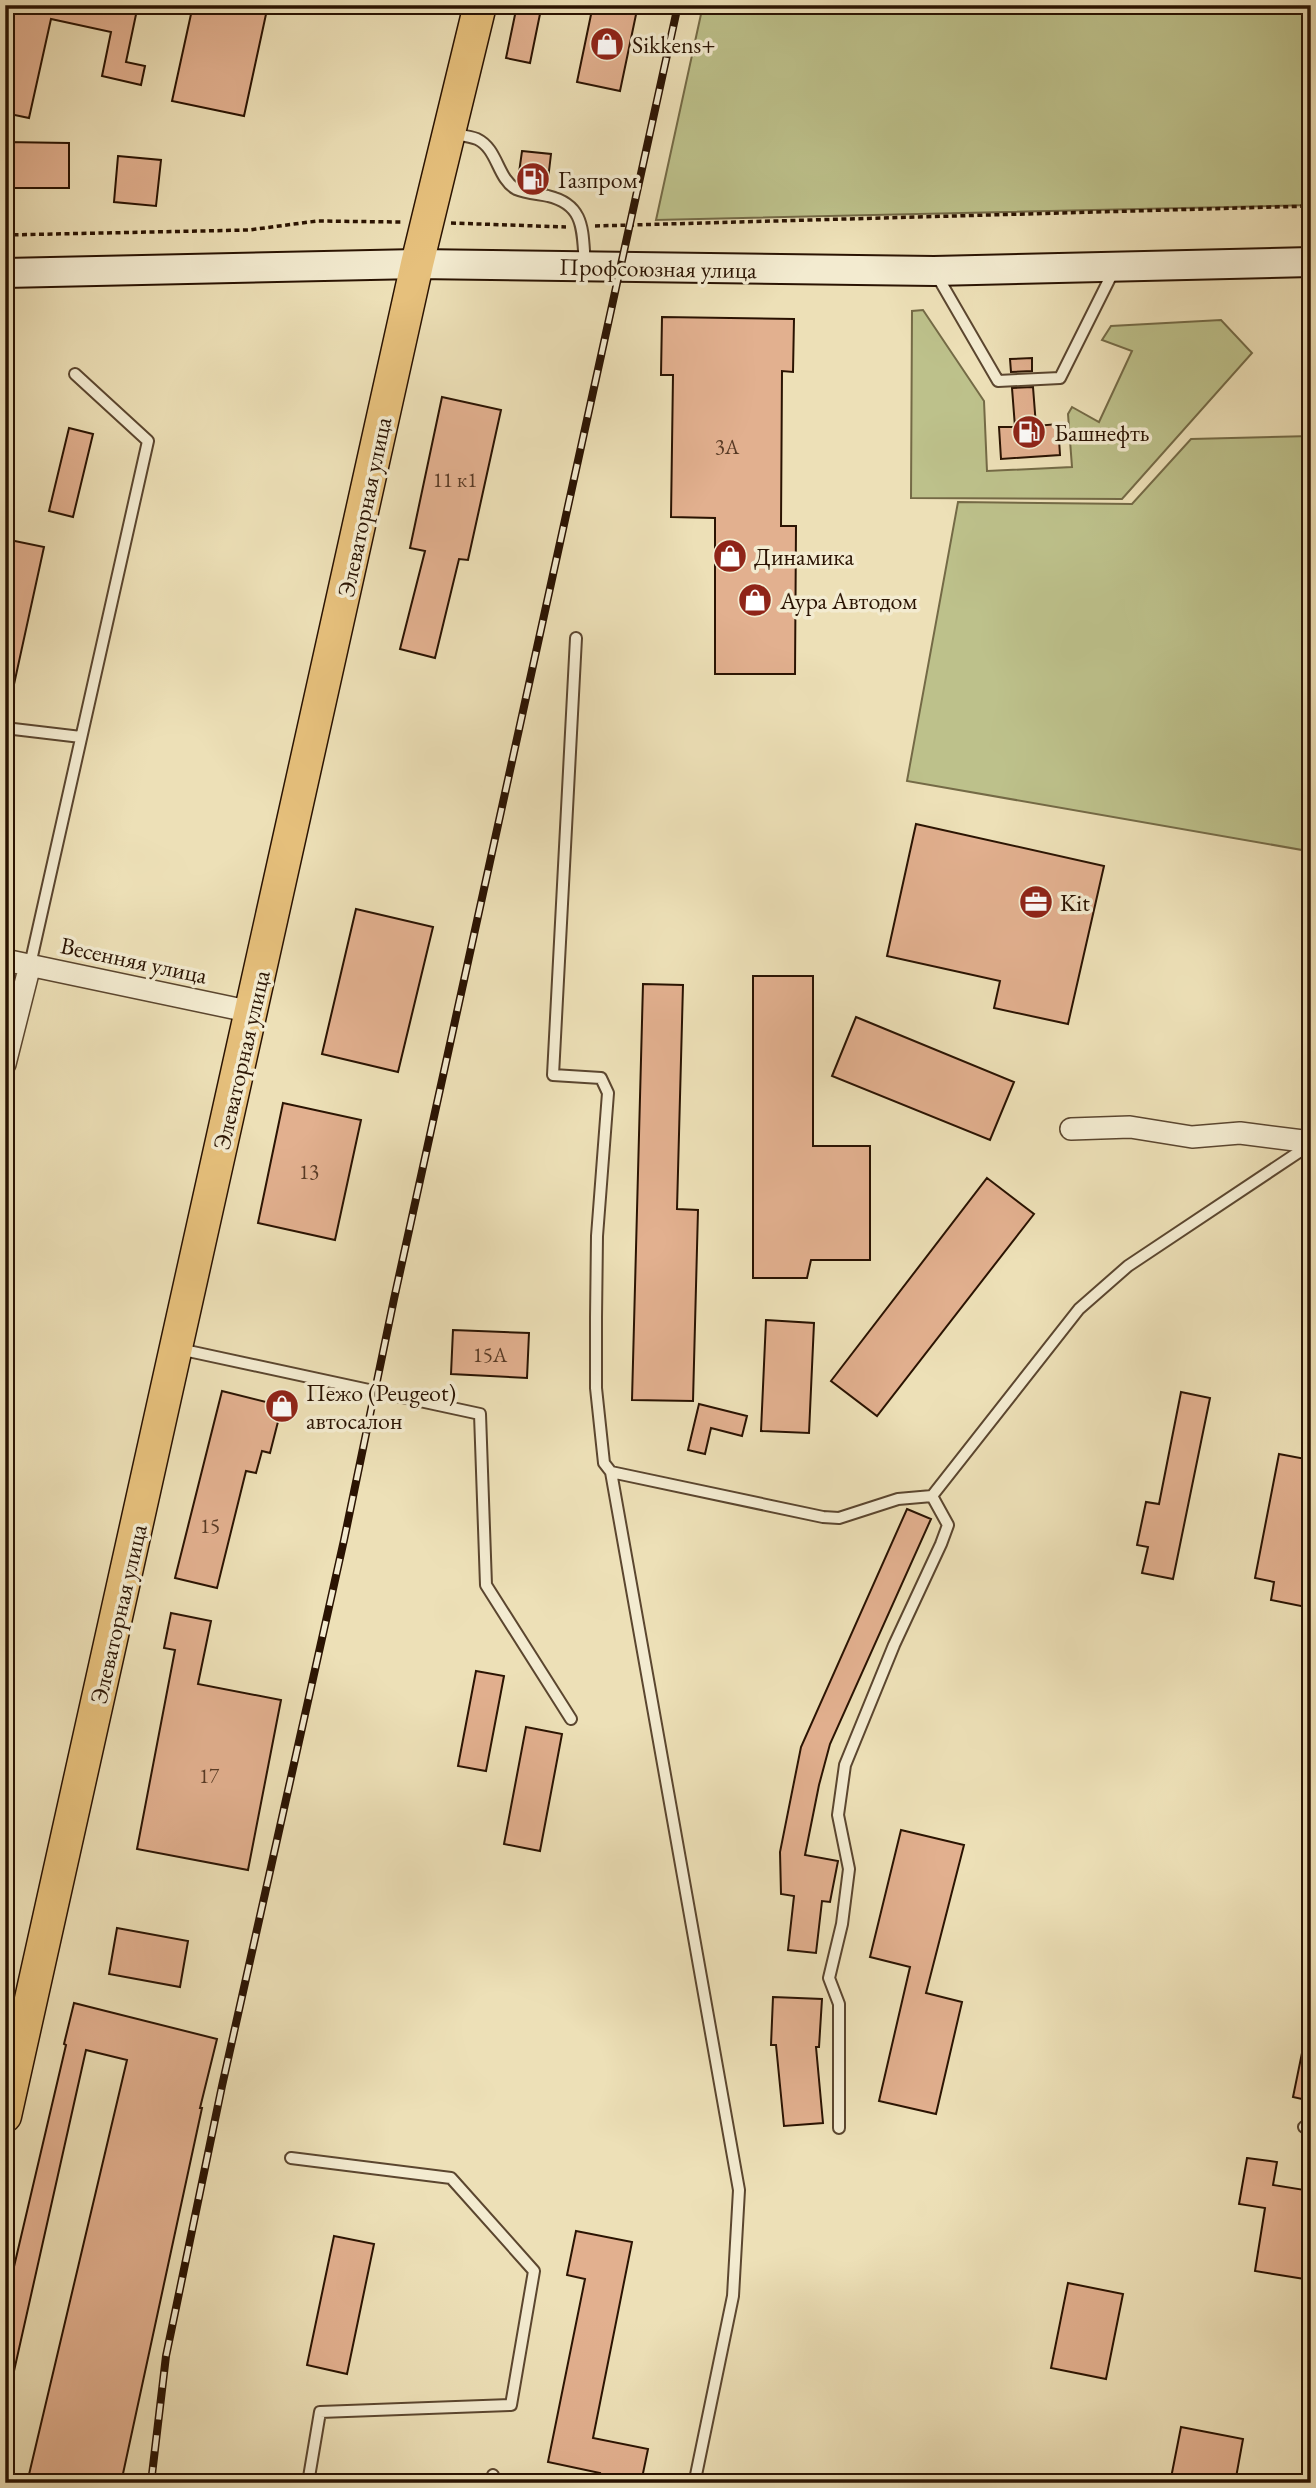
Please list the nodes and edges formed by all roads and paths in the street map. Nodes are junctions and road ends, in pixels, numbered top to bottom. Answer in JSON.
{"nodes":[{"id":1,"x":480,"y":5,"type":"edge"},
{"id":2,"x":449,"y":132,"type":"junction"},
{"id":3,"x":1311,"y":206,"type":"edge"},
{"id":4,"x":427,"y":223,"type":"junction"},
{"id":5,"x":582,"y":226,"type":"junction"},
{"id":6,"x":5,"y":235,"type":"edge"},
{"id":7,"x":1311,"y":262,"type":"edge"},
{"id":8,"x":417,"y":264,"type":"junction"},
{"id":9,"x":585,"y":267,"type":"junction"},
{"id":10,"x":1115,"y":267,"type":"junction"},
{"id":11,"x":934,"y":271,"type":"junction"},
{"id":12,"x":5,"y":273,"type":"edge"},
{"id":13,"x":75,"y":374,"type":"dead end"},
{"id":14,"x":576,"y":638,"type":"dead end"},
{"id":15,"x":5,"y":728,"type":"edge"},
{"id":16,"x":81,"y":737,"type":"junction"},
{"id":17,"x":5,"y":960,"type":"edge"},
{"id":18,"x":30,"y":965,"type":"junction"},
{"id":19,"x":252,"y":1012,"type":"junction"},
{"id":20,"x":5,"y":1064,"type":"edge"},
{"id":21,"x":1071,"y":1129,"type":"dead end"},
{"id":22,"x":1311,"y":1143,"type":"edge"},
{"id":23,"x":177,"y":1348,"type":"junction"},
{"id":24,"x":611,"y":1472,"type":"junction"},
{"id":25,"x":932,"y":1496,"type":"junction"},
{"id":26,"x":571,"y":1719,"type":"dead end"},
{"id":27,"x":5,"y":2116,"type":"edge"},
{"id":28,"x":839,"y":2128,"type":"dead end"},
{"id":29,"x":291,"y":2158,"type":"dead end"},
{"id":30,"x":696,"y":2475,"type":"dead end"},
{"id":31,"x":308,"y":2483,"type":"edge"}],
"edges":[{"from":1,"to":2,"type":"main road","name":"Элеваторная улица"},
{"from":2,"to":4,"type":"main road","name":"Элеваторная улица"},
{"from":2,"to":5,"type":"lane"},
{"from":3,"to":5,"type":"path"},
{"from":4,"to":5,"type":"path"},
{"from":4,"to":6,"type":"path"},
{"from":4,"to":8,"type":"main road","name":"Элеваторная улица"},
{"from":5,"to":9,"type":"lane"},
{"from":7,"to":10,"type":"main road","name":"Профсоюзная улица"},
{"from":8,"to":9,"type":"main road","name":"Профсоюзная улица"},
{"from":8,"to":12,"type":"main road","name":"Профсоюзная улица"},
{"from":8,"to":19,"type":"main road","name":"Элеваторная улица"},
{"from":9,"to":11,"type":"main road","name":"Профсоюзная улица"},
{"from":10,"to":11,"type":"main road","name":"Профсоюзная улица"},
{"from":10,"to":11,"type":"lane"},
{"from":13,"to":16,"type":"lane"},
{"from":14,"to":24,"type":"lane"},
{"from":15,"to":16,"type":"lane"},
{"from":16,"to":18,"type":"lane"},
{"from":17,"to":18,"type":"street","name":"Весенняя улица"},
{"from":18,"to":19,"type":"street","name":"Весенняя улица"},
{"from":18,"to":20,"type":"street"},
{"from":19,"to":23,"type":"main road","name":"Элеваторная улица"},
{"from":21,"to":22,"type":"street"},
{"from":22,"to":25,"type":"lane"},
{"from":23,"to":26,"type":"lane"},
{"from":23,"to":27,"type":"main road","name":"Элеваторная улица"},
{"from":24,"to":25,"type":"lane"},
{"from":24,"to":30,"type":"lane"},
{"from":25,"to":28,"type":"lane"},
{"from":29,"to":31,"type":"lane"}]}
